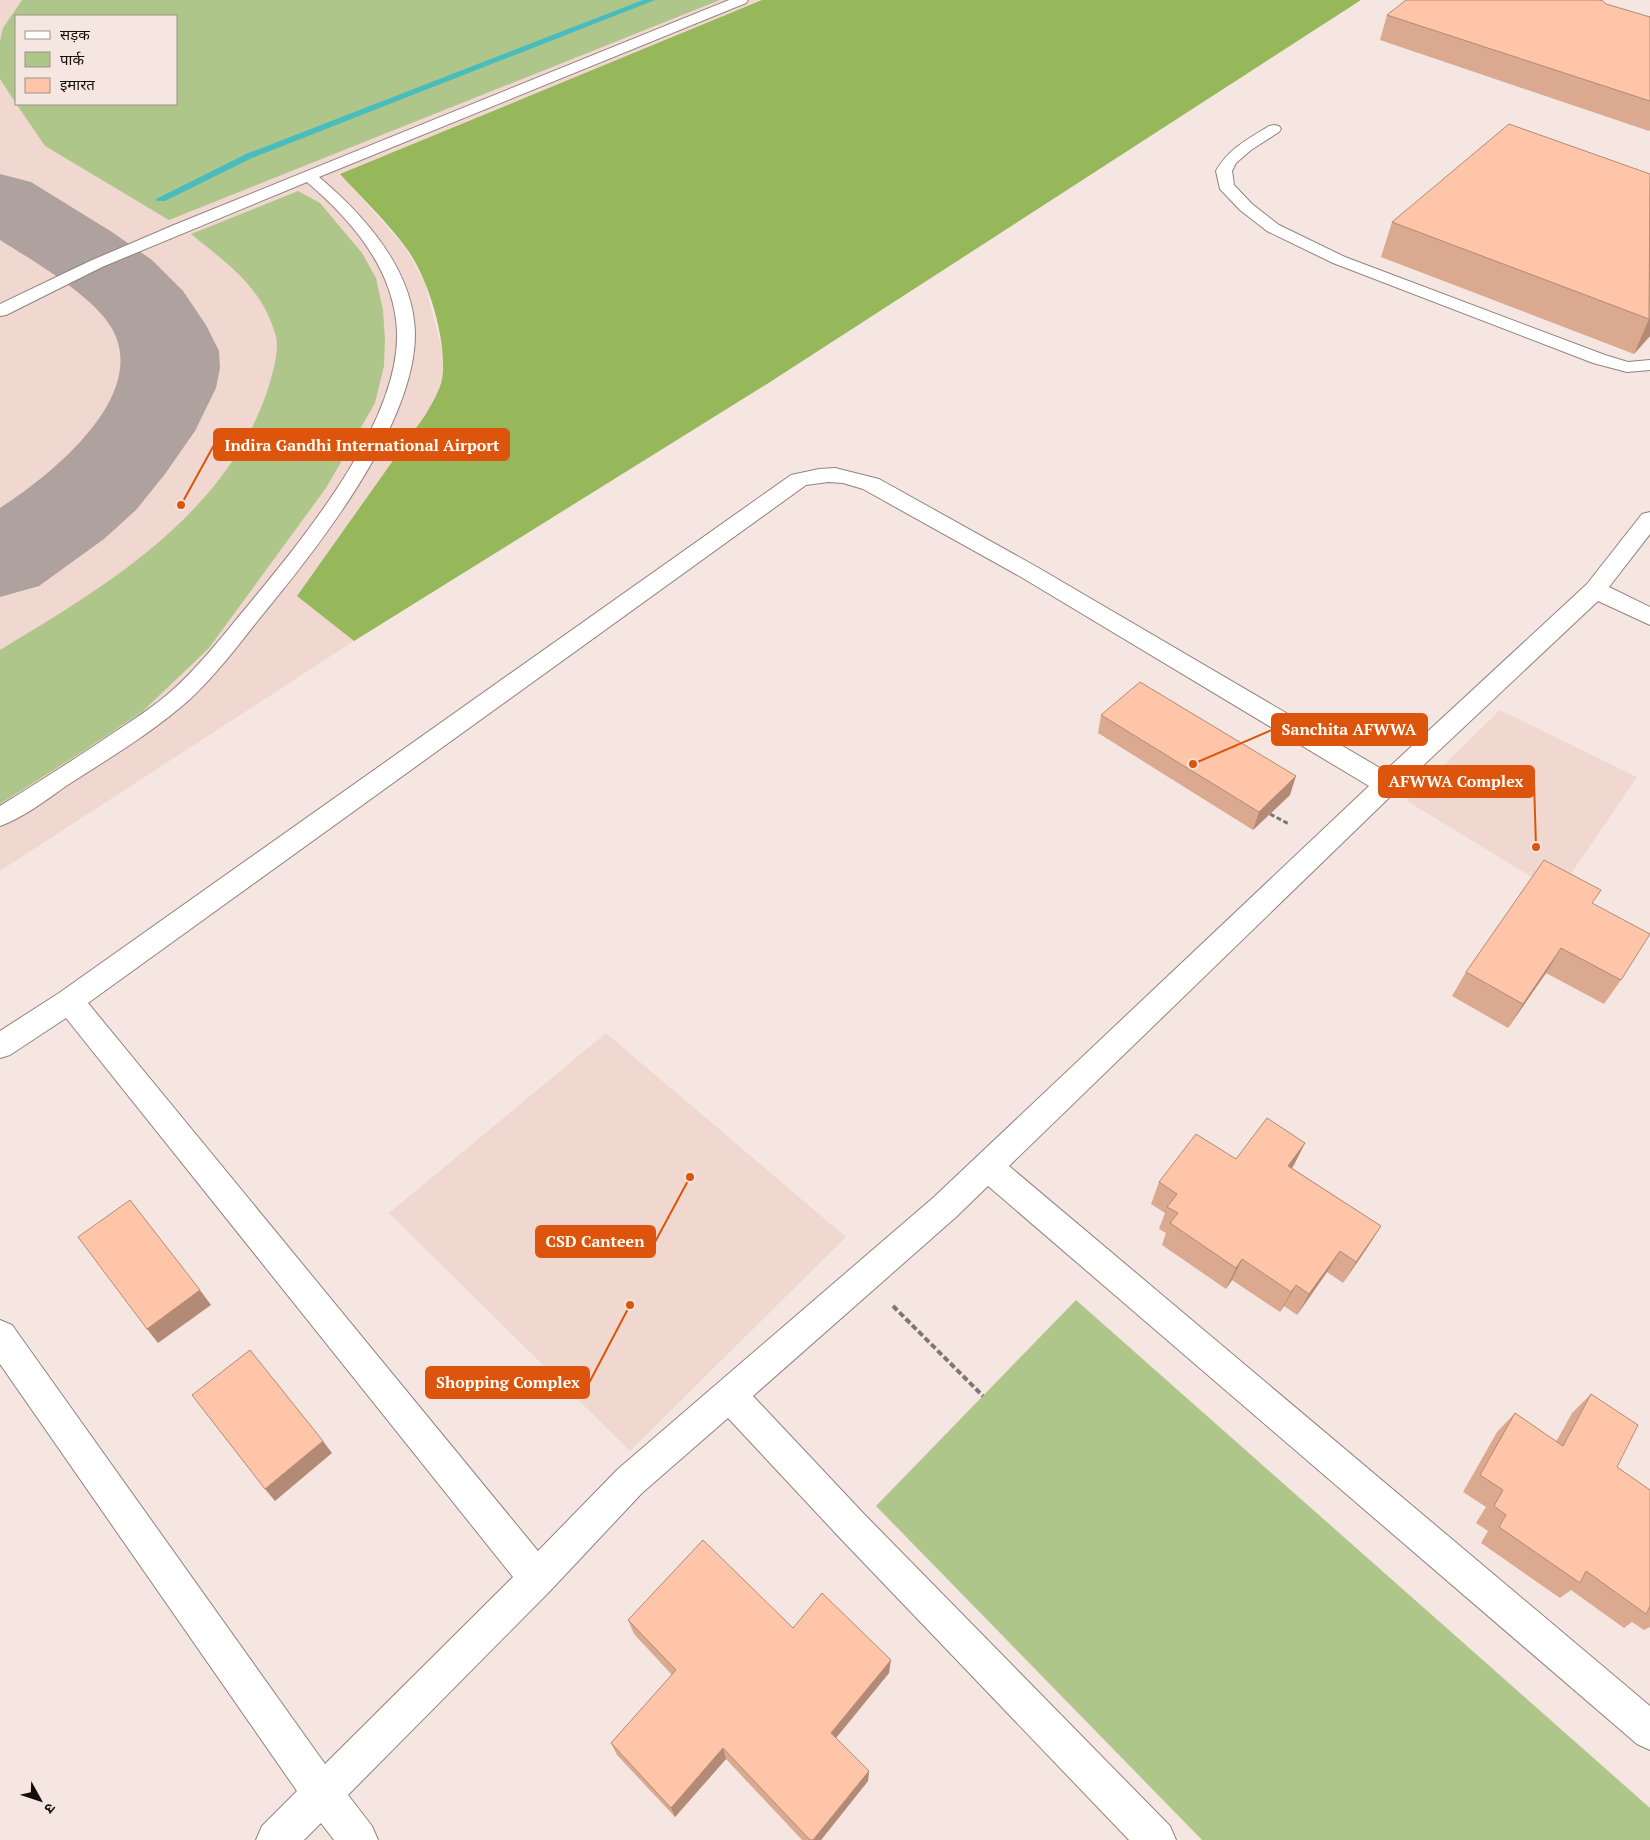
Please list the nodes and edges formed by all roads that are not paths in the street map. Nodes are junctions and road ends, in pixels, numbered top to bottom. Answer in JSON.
{"nodes":[{"id":1,"x":741,"y":0,"type":"edge"},
{"id":2,"x":1274,"y":129,"type":"dead end"},
{"id":3,"x":309,"y":176,"type":"junction"},
{"id":4,"x":0,"y":311,"type":"edge"},
{"id":5,"x":1650,"y":365,"type":"edge"},
{"id":6,"x":1650,"y":520,"type":"edge"},
{"id":7,"x":1595,"y":590,"type":"junction"},
{"id":8,"x":1650,"y":617,"type":"edge"},
{"id":9,"x":1387,"y":784,"type":"junction"},
{"id":10,"x":0,"y":817,"type":"edge"},
{"id":11,"x":69,"y":1001,"type":"junction"},
{"id":12,"x":0,"y":1046,"type":"edge"},
{"id":13,"x":987,"y":1166,"type":"junction"},
{"id":14,"x":0,"y":1336,"type":"edge"},
{"id":15,"x":729,"y":1395,"type":"junction"},
{"id":16,"x":536,"y":1578,"type":"junction"},
{"id":17,"x":1650,"y":1731,"type":"edge"},
{"id":18,"x":322,"y":1793,"type":"junction"},
{"id":19,"x":276,"y":1840,"type":"edge"},
{"id":20,"x":358,"y":1840,"type":"edge"},
{"id":21,"x":1156,"y":1840,"type":"edge"}],
"edges":[{"from":1,"to":3,"type":"lane"},
{"from":2,"to":5,"type":"lane"},
{"from":3,"to":4,"type":"lane"},
{"from":3,"to":10,"type":"lane"},
{"from":6,"to":7,"type":"street"},
{"from":7,"to":8,"type":"street"},
{"from":7,"to":9,"type":"street"},
{"from":9,"to":11,"type":"street"},
{"from":9,"to":13,"type":"street"},
{"from":11,"to":12,"type":"street"},
{"from":11,"to":16,"type":"street"},
{"from":13,"to":15,"type":"street"},
{"from":13,"to":17,"type":"street"},
{"from":14,"to":18,"type":"street"},
{"from":15,"to":16,"type":"street"},
{"from":15,"to":21,"type":"street"},
{"from":16,"to":18,"type":"street"},
{"from":18,"to":19,"type":"street"},
{"from":18,"to":20,"type":"street"}]}
